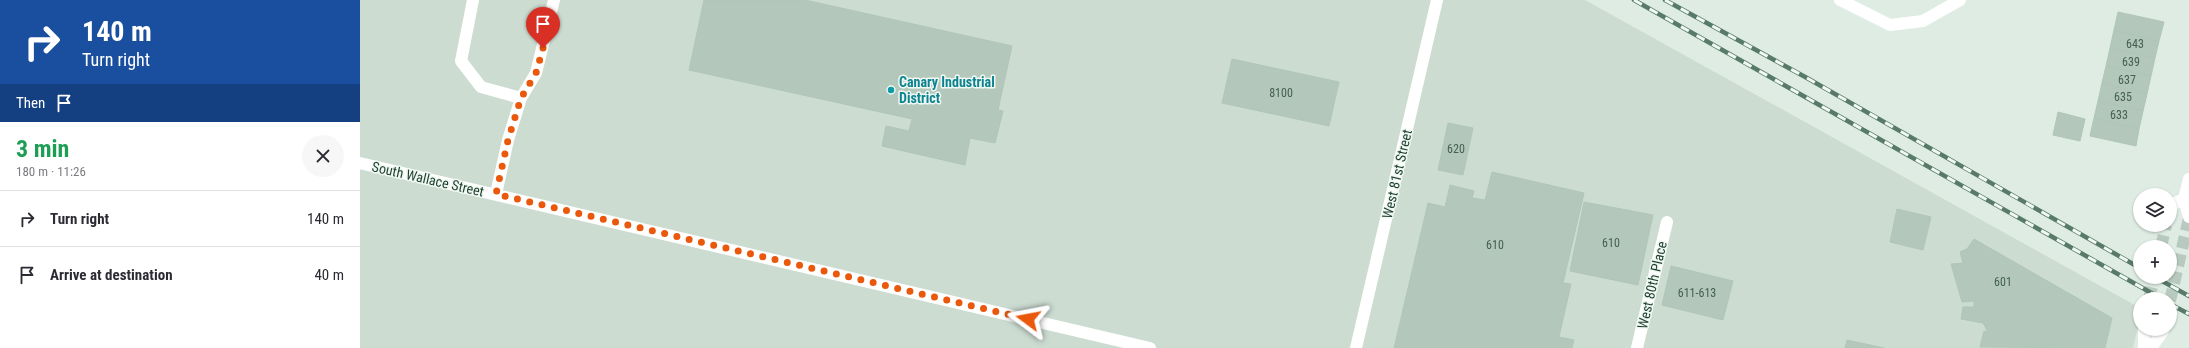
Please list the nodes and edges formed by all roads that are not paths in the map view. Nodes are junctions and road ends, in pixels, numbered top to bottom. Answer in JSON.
{"nodes":[{"id":1,"x":473,"y":0,"type":"edge"},
{"id":2,"x":554,"y":0,"type":"edge"},
{"id":3,"x":1437,"y":0,"type":"edge"},
{"id":4,"x":1840,"y":0,"type":"edge"},
{"id":5,"x":1960,"y":0,"type":"edge"},
{"id":6,"x":521,"y":98,"type":"junction"},
{"id":7,"x":360,"y":163,"type":"edge"},
{"id":8,"x":2187,"y":190,"type":"edge"},
{"id":9,"x":496,"y":194,"type":"junction"},
{"id":10,"x":2177,"y":199,"type":"edge"},
{"id":11,"x":2189,"y":217,"type":"edge"},
{"id":12,"x":1667,"y":222,"type":"dead end"},
{"id":13,"x":2144,"y":336,"type":"edge"},
{"id":14,"x":2159,"y":336,"type":"edge"},
{"id":15,"x":1150,"y":348,"type":"edge"},
{"id":16,"x":1356,"y":348,"type":"edge"},
{"id":17,"x":1637,"y":348,"type":"edge"},
{"id":18,"x":2144,"y":348,"type":"edge"},
{"id":19,"x":2151,"y":348,"type":"edge"}],
"edges":[{"from":1,"to":6,"type":"street"},
{"from":2,"to":6,"type":"street"},
{"from":3,"to":16,"type":"street","name":"West 81st Street"},
{"from":4,"to":5,"type":"street"},
{"from":6,"to":9,"type":"street"},
{"from":7,"to":9,"type":"street","name":"South Wallace Street"},
{"from":8,"to":10,"type":"street"},
{"from":8,"to":11,"type":"street"},
{"from":9,"to":15,"type":"street","name":"South Wallace Street"},
{"from":12,"to":17,"type":"street","name":"West 80th Place"},
{"from":13,"to":18,"type":"street"},
{"from":14,"to":19,"type":"street"}]}
